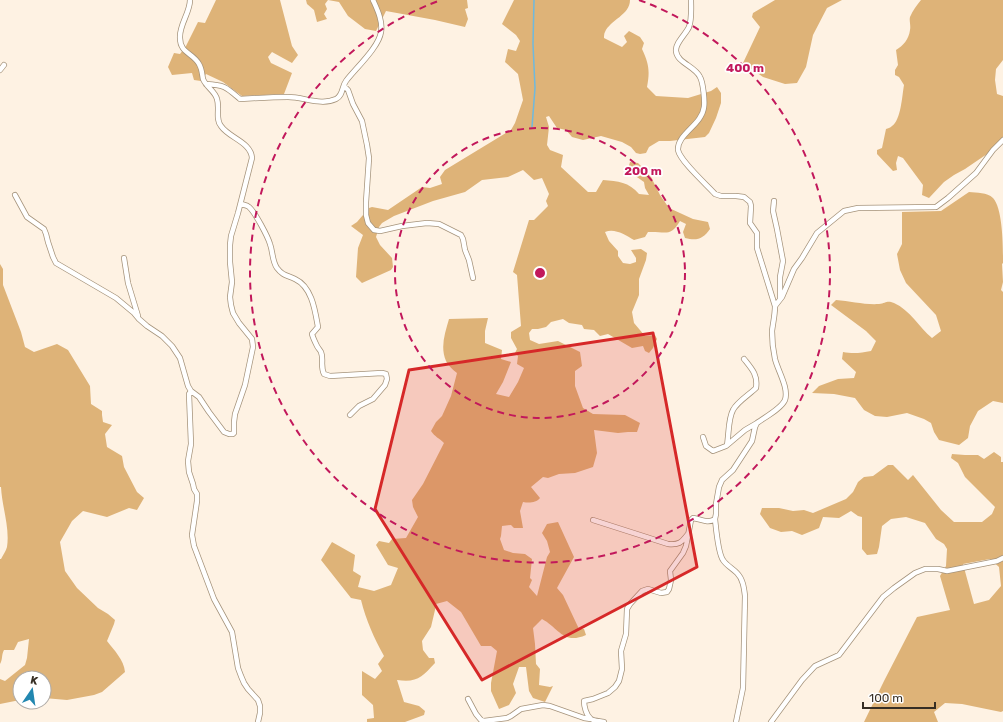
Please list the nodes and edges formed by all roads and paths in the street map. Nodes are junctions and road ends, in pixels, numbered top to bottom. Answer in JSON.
{"nodes":[{"id":1,"x":190,"y":0,"type":"edge"},
{"id":2,"x":372,"y":0,"type":"edge"},
{"id":3,"x":691,"y":0,"type":"edge"},
{"id":4,"x":4,"y":65,"type":"dead end"},
{"id":5,"x":0,"y":70,"type":"edge"},
{"id":6,"x":206,"y":84,"type":"junction"},
{"id":7,"x":344,"y":86,"type":"junction"},
{"id":8,"x":1003,"y":140,"type":"edge"},
{"id":9,"x":15,"y":195,"type":"dead end"},
{"id":10,"x":774,"y":201,"type":"dead end"},
{"id":11,"x":241,"y":204,"type":"junction"},
{"id":12,"x":124,"y":258,"type":"dead end"},
{"id":13,"x":473,"y":278,"type":"dead end"},
{"id":14,"x":780,"y":299,"type":"junction"},
{"id":15,"x":775,"y":306,"type":"junction"},
{"id":16,"x":139,"y":319,"type":"junction"},
{"id":17,"x":744,"y":358,"type":"dead end"},
{"id":18,"x":191,"y":391,"type":"junction"},
{"id":19,"x":350,"y":415,"type":"dead end"},
{"id":20,"x":757,"y":423,"type":"junction"},
{"id":21,"x":703,"y":437,"type":"dead end"},
{"id":22,"x":728,"y":444,"type":"junction"},
{"id":23,"x":715,"y":519,"type":"junction"},
{"id":24,"x":594,"y":520,"type":"dead end"},
{"id":25,"x":689,"y":532,"type":"junction"},
{"id":26,"x":1003,"y":558,"type":"edge"},
{"id":27,"x":468,"y":699,"type":"dead end"},
{"id":28,"x":591,"y":719,"type":"junction"},
{"id":29,"x":258,"y":722,"type":"edge"},
{"id":30,"x":604,"y":722,"type":"edge"},
{"id":31,"x":736,"y":722,"type":"edge"},
{"id":32,"x":772,"y":722,"type":"edge"}],
"edges":[{"from":1,"to":6,"type":"street"},
{"from":2,"to":7,"type":"street"},
{"from":3,"to":15,"type":"street"},
{"from":4,"to":5,"type":"street"},
{"from":6,"to":7,"type":"street"},
{"from":6,"to":11,"type":"street"},
{"from":7,"to":13,"type":"street"},
{"from":8,"to":14,"type":"street"},
{"from":9,"to":16,"type":"street"},
{"from":10,"to":14,"type":"street"},
{"from":11,"to":18,"type":"street"},
{"from":11,"to":19,"type":"street"},
{"from":12,"to":16,"type":"street"},
{"from":14,"to":15,"type":"street"},
{"from":15,"to":20,"type":"street"},
{"from":16,"to":18,"type":"street"},
{"from":17,"to":22,"type":"street"},
{"from":18,"to":29,"type":"street"},
{"from":20,"to":22,"type":"street"},
{"from":20,"to":23,"type":"street"},
{"from":21,"to":22,"type":"street"},
{"from":23,"to":25,"type":"street"},
{"from":23,"to":31,"type":"street"},
{"from":24,"to":25,"type":"street"},
{"from":25,"to":28,"type":"street"},
{"from":26,"to":32,"type":"street"},
{"from":27,"to":28,"type":"street"},
{"from":28,"to":30,"type":"street"}]}
